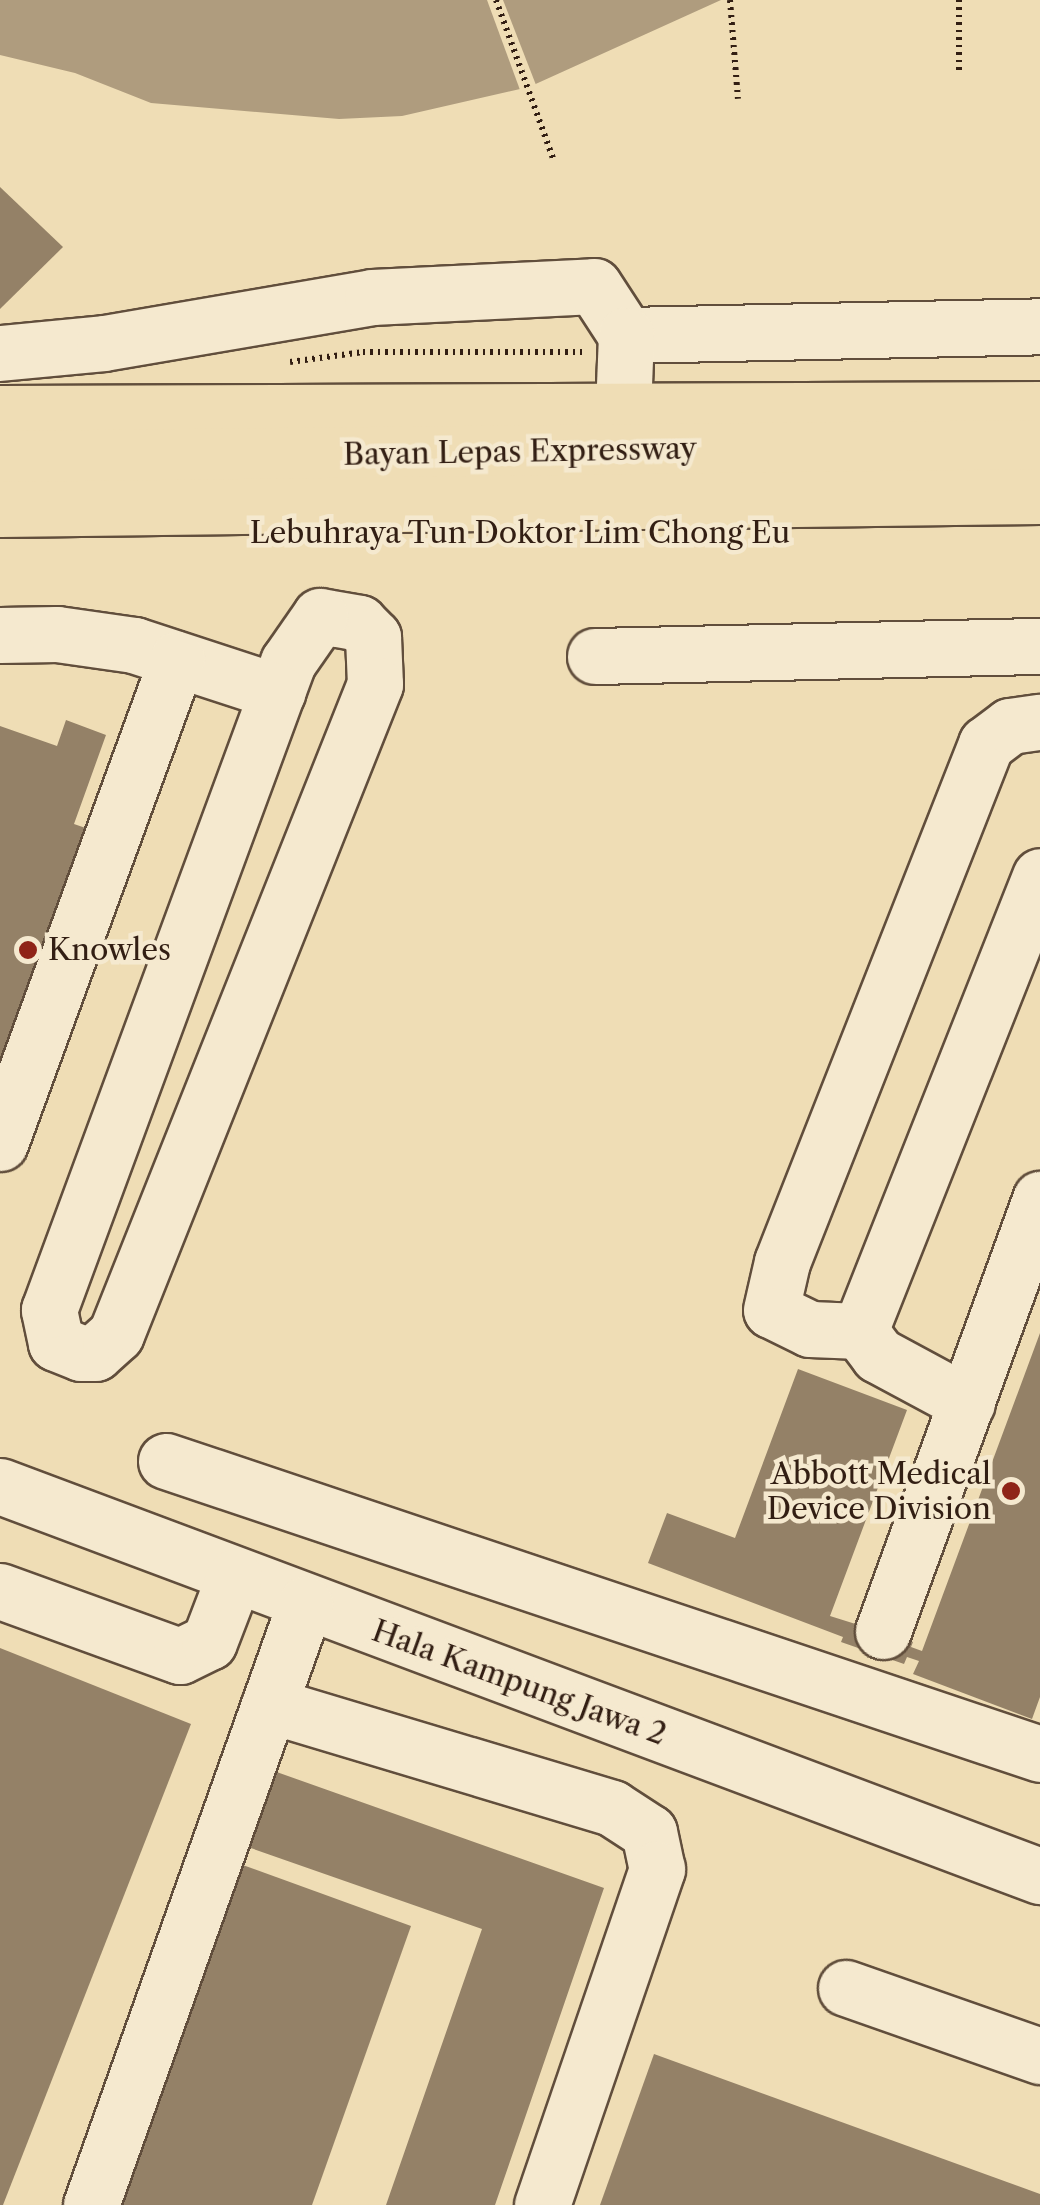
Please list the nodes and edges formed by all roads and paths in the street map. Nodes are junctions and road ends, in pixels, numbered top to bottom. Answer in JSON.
{"nodes":[{"id":1,"x":496,"y":0,"type":"edge"},
{"id":2,"x":730,"y":0,"type":"edge"},
{"id":3,"x":959,"y":0,"type":"edge"},
{"id":4,"x":960,"y":73,"type":"dead end"},
{"id":5,"x":738,"y":99,"type":"dead end"},
{"id":6,"x":554,"y":161,"type":"dead end"},
{"id":7,"x":1040,"y":326,"type":"edge"},
{"id":8,"x":627,"y":343,"type":"junction"},
{"id":9,"x":0,"y":352,"type":"edge"},
{"id":10,"x":270,"y":365,"type":"dead end"},
{"id":11,"x":1040,"y":409,"type":"edge"},
{"id":12,"x":623,"y":411,"type":"junction"},
{"id":13,"x":0,"y":413,"type":"edge"},
{"id":14,"x":1040,"y":447,"type":"edge"},
{"id":15,"x":0,"y":458,"type":"edge"},
{"id":16,"x":1040,"y":496,"type":"edge"},
{"id":17,"x":0,"y":509,"type":"edge"},
{"id":18,"x":1040,"y":530,"type":"edge"},
{"id":19,"x":0,"y":538,"type":"edge"},
{"id":20,"x":0,"y":634,"type":"edge"},
{"id":21,"x":1040,"y":646,"type":"edge"},
{"id":22,"x":595,"y":656,"type":"dead end"},
{"id":23,"x":178,"y":658,"type":"junction"},
{"id":24,"x":278,"y":692,"type":"junction"},
{"id":25,"x":1040,"y":722,"type":"edge"},
{"id":26,"x":1040,"y":876,"type":"edge"},
{"id":27,"x":0,"y":1143,"type":"edge"},
{"id":28,"x":1040,"y":1199,"type":"edge"},
{"id":29,"x":860,"y":1331,"type":"junction"},
{"id":30,"x":967,"y":1403,"type":"junction"},
{"id":31,"x":166,"y":1462,"type":"dead end"},
{"id":32,"x":0,"y":1486,"type":"edge"},
{"id":33,"x":234,"y":1577,"type":"junction"},
{"id":34,"x":0,"y":1591,"type":"edge"},
{"id":35,"x":304,"y":1604,"type":"junction"},
{"id":36,"x":874,"y":1658,"type":"junction"},
{"id":37,"x":268,"y":1704,"type":"junction"},
{"id":38,"x":1040,"y":1754,"type":"edge"},
{"id":39,"x":1040,"y":1876,"type":"edge"},
{"id":40,"x":846,"y":1988,"type":"dead end"},
{"id":41,"x":1040,"y":2056,"type":"edge"},
{"id":42,"x":91,"y":2205,"type":"edge"},
{"id":43,"x":542,"y":2205,"type":"edge"}],
"edges":[{"from":1,"to":6,"type":"path"},
{"from":2,"to":5,"type":"path"},
{"from":3,"to":4,"type":"path"},
{"from":7,"to":8,"type":"street"},
{"from":8,"to":9,"type":"street"},
{"from":8,"to":10,"type":"path"},
{"from":8,"to":12,"type":"street"},
{"from":11,"to":12,"type":"highway"},
{"from":12,"to":13,"type":"highway"},
{"from":14,"to":15,"type":"highway","name":"Bayan Lepas Expressway"},
{"from":16,"to":17,"type":"highway","name":"Bayan Lepas Expressway"},
{"from":18,"to":19,"type":"highway","name":"Lebuhraya Tun Doktor Lim Chong Eu"},
{"from":20,"to":23,"type":"street"},
{"from":21,"to":22,"type":"street"},
{"from":23,"to":24,"type":"street"},
{"from":23,"to":27,"type":"street"},
{"from":24,"to":24,"type":"street"},
{"from":25,"to":29,"type":"street"},
{"from":26,"to":29,"type":"street"},
{"from":28,"to":30,"type":"street"},
{"from":29,"to":30,"type":"street"},
{"from":30,"to":36,"type":"street"},
{"from":31,"to":36,"type":"street"},
{"from":32,"to":33,"type":"street","name":"Hala Kampung Jawa 2"},
{"from":33,"to":34,"type":"street"},
{"from":33,"to":35,"type":"street","name":"Hala Kampung Jawa 2"},
{"from":35,"to":37,"type":"street"},
{"from":35,"to":39,"type":"street","name":"Hala Kampung Jawa 2"},
{"from":36,"to":38,"type":"street"},
{"from":37,"to":42,"type":"street"},
{"from":37,"to":43,"type":"street"},
{"from":40,"to":41,"type":"street"}]}
